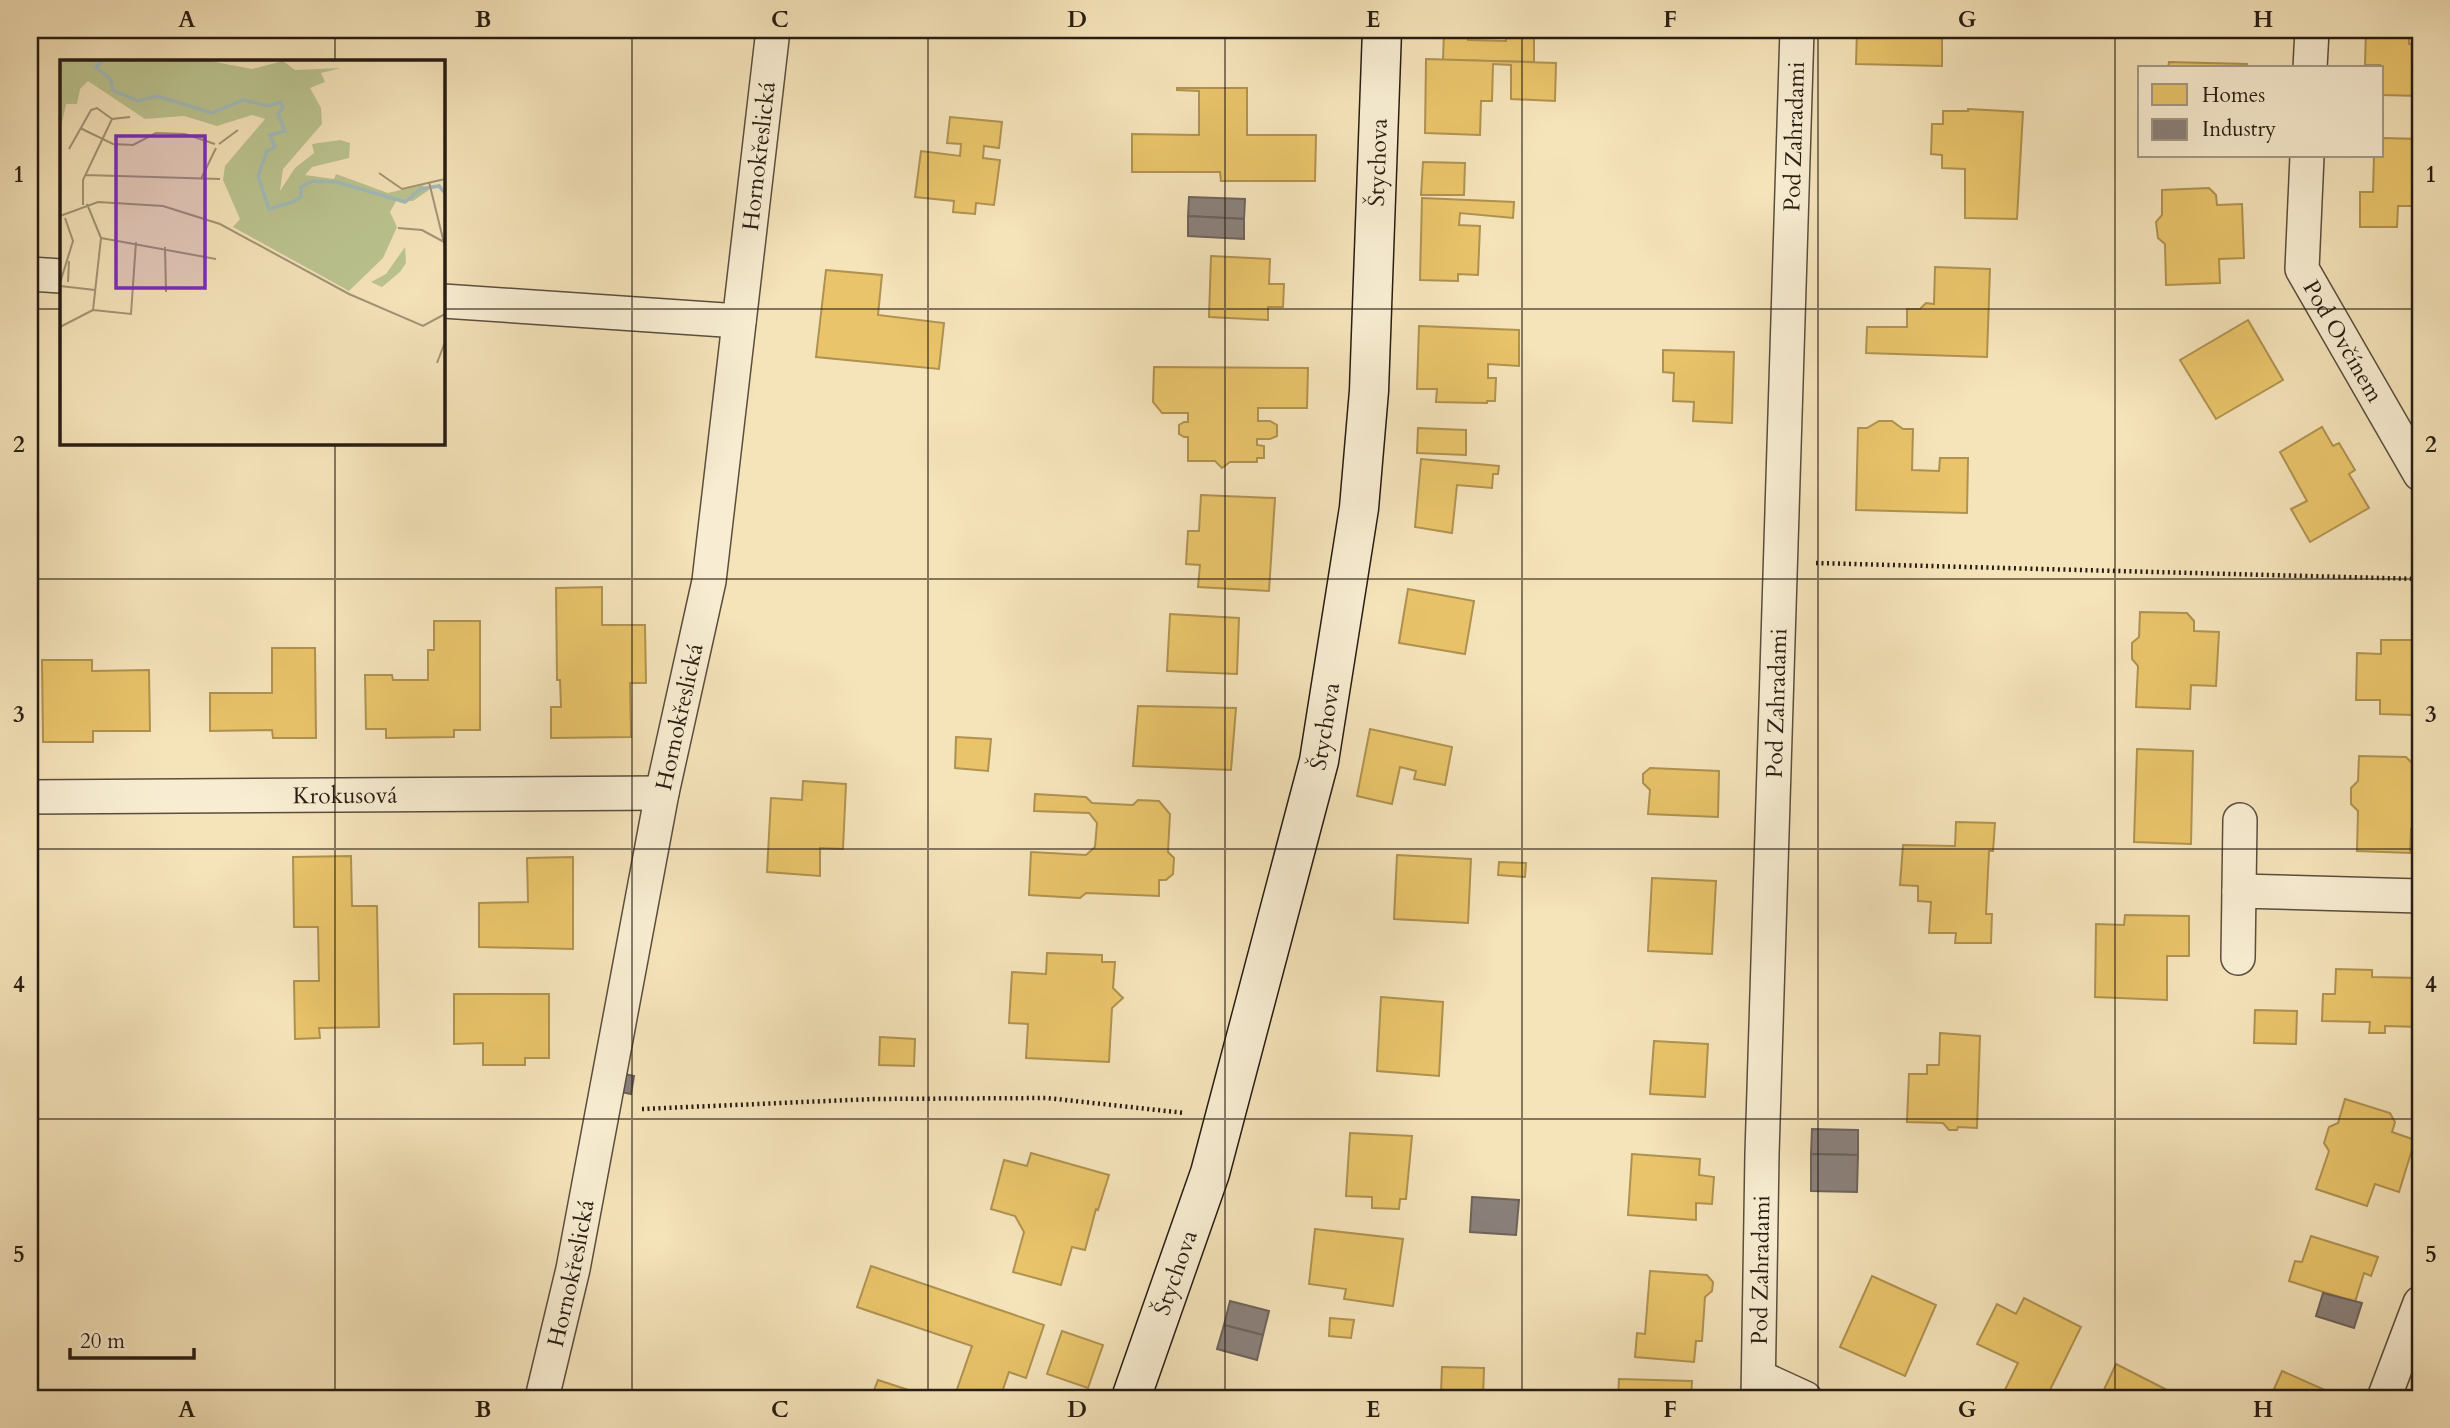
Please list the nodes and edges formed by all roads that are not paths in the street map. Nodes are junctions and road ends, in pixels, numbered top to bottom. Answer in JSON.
{"nodes":[{"id":1,"x":773,"y":30,"type":"edge"},
{"id":2,"x":1382,"y":30,"type":"edge"},
{"id":3,"x":1797,"y":30,"type":"edge"},
{"id":4,"x":2312,"y":30,"type":"edge"},
{"id":5,"x":2310,"y":66,"type":"edge"},
{"id":6,"x":2306,"y":158,"type":"edge"},
{"id":7,"x":30,"y":274,"type":"edge"},
{"id":8,"x":60,"y":276,"type":"edge"},
{"id":9,"x":444,"y":301,"type":"edge"},
{"id":10,"x":739,"y":321,"type":"junction"},
{"id":11,"x":2420,"y":474,"type":"edge"},
{"id":12,"x":662,"y":793,"type":"junction"},
{"id":13,"x":30,"y":797,"type":"edge"},
{"id":14,"x":2240,"y":820,"type":"dead end"},
{"id":15,"x":2239,"y":891,"type":"junction"},
{"id":16,"x":2420,"y":896,"type":"edge"},
{"id":17,"x":2238,"y":958,"type":"dead end"},
{"id":18,"x":2420,"y":1303,"type":"edge"},
{"id":19,"x":1759,"y":1388,"type":"edge"},
{"id":20,"x":542,"y":1398,"type":"edge"},
{"id":21,"x":1131,"y":1398,"type":"edge"},
{"id":22,"x":1805,"y":1398,"type":"edge"},
{"id":23,"x":2384,"y":1398,"type":"edge"}],
"edges":[{"from":1,"to":10,"type":"street","name":"Hornokřeslická"},
{"from":2,"to":21,"type":"street","name":"Štychova"},
{"from":3,"to":19,"type":"street","name":"Pod Zahradami"},
{"from":4,"to":5,"type":"street"},
{"from":6,"to":11,"type":"street","name":"Pod Ovčínem"},
{"from":7,"to":8,"type":"street"},
{"from":9,"to":10,"type":"street"},
{"from":10,"to":12,"type":"street","name":"Hornokřeslická"},
{"from":12,"to":13,"type":"street","name":"Krokusová"},
{"from":12,"to":20,"type":"street","name":"Hornokřeslická"},
{"from":14,"to":15,"type":"street"},
{"from":15,"to":16,"type":"street"},
{"from":15,"to":17,"type":"street"},
{"from":18,"to":23,"type":"street"},
{"from":19,"to":22,"type":"street"}]}
